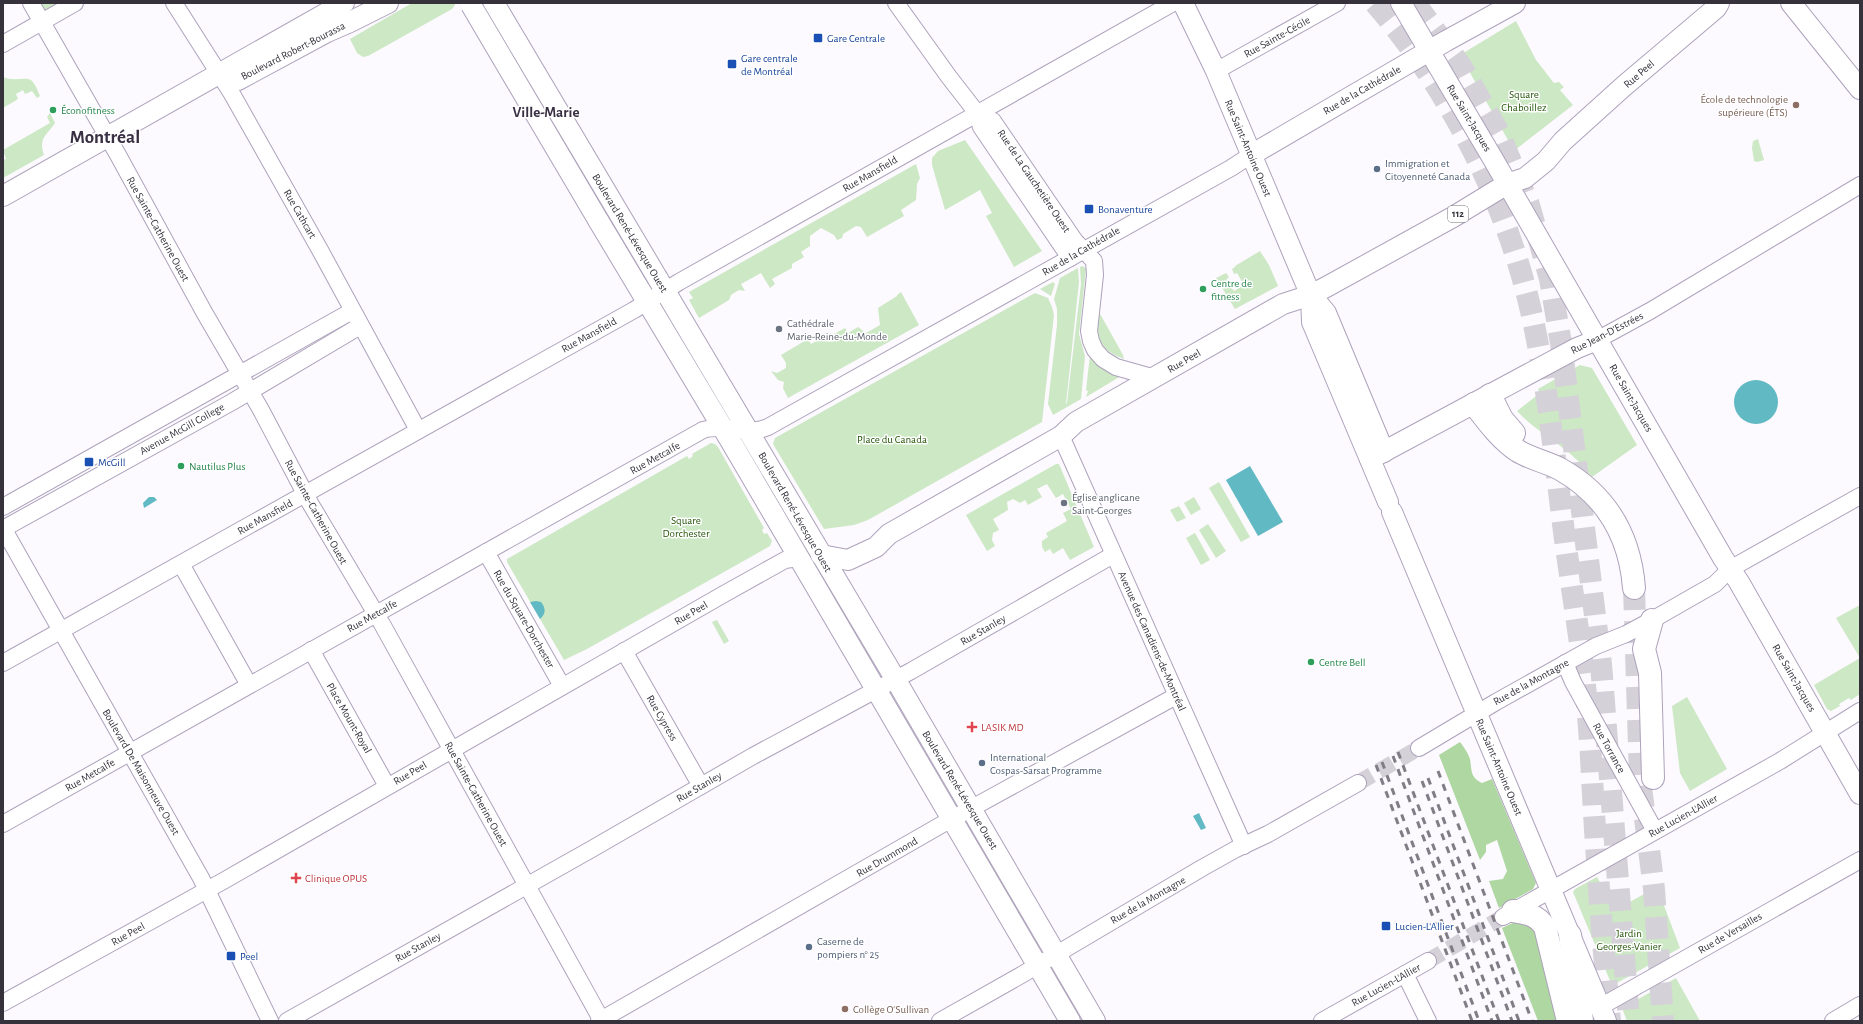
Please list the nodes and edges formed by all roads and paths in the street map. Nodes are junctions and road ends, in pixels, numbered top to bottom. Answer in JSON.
{"nodes":[{"id":1,"x":31,"y":3,"type":"edge"},
{"id":2,"x":75,"y":3,"type":"edge"},
{"id":3,"x":174,"y":3,"type":"edge"},
{"id":4,"x":344,"y":3,"type":"edge"},
{"id":5,"x":388,"y":3,"type":"edge"},
{"id":6,"x":494,"y":3,"type":"edge"},
{"id":7,"x":896,"y":3,"type":"edge"},
{"id":8,"x":1173,"y":3,"type":"edge"},
{"id":9,"x":1183,"y":3,"type":"edge"},
{"id":10,"x":1337,"y":3,"type":"edge"},
{"id":11,"x":1401,"y":3,"type":"edge"},
{"id":12,"x":1515,"y":3,"type":"edge"},
{"id":13,"x":1791,"y":3,"type":"edge"},
{"id":14,"x":470,"y":4,"type":"edge"},
{"id":15,"x":1722,"y":5,"type":"edge"},
{"id":16,"x":42,"y":21,"type":"junction"},
{"id":17,"x":3,"y":44,"type":"edge"},
{"id":18,"x":1429,"y":51,"type":"junction"},
{"id":19,"x":1216,"y":71,"type":"junction"},
{"id":20,"x":218,"y":75,"type":"junction"},
{"id":21,"x":1860,"y":89,"type":"edge"},
{"id":22,"x":977,"y":113,"type":"junction"},
{"id":23,"x":108,"y":137,"type":"junction"},
{"id":24,"x":1251,"y":154,"type":"junction"},
{"id":25,"x":1508,"y":184,"type":"junction"},
{"id":26,"x":1860,"y":185,"type":"edge"},
{"id":27,"x":3,"y":196,"type":"edge"},
{"id":28,"x":1077,"y":254,"type":"junction"},
{"id":29,"x":661,"y":285,"type":"junction"},
{"id":30,"x":1311,"y":295,"type":"junction"},
{"id":31,"x":644,"y":296,"type":"junction"},
{"id":32,"x":352,"y":311,"type":"junction"},
{"id":33,"x":360,"y":326,"type":"junction"},
{"id":34,"x":1597,"y":340,"type":"junction"},
{"id":35,"x":241,"y":374,"type":"junction"},
{"id":36,"x":1155,"y":378,"type":"junction"},
{"id":37,"x":250,"y":390,"type":"junction"},
{"id":38,"x":1482,"y":400,"type":"junction"},
{"id":39,"x":723,"y":428,"type":"junction"},
{"id":40,"x":418,"y":430,"type":"junction"},
{"id":41,"x":747,"y":430,"type":"junction"},
{"id":42,"x":1061,"y":436,"type":"junction"},
{"id":43,"x":1377,"y":456,"type":"junction"},
{"id":44,"x":305,"y":494,"type":"junction"},
{"id":45,"x":1860,"y":496,"type":"edge"},
{"id":46,"x":3,"y":507,"type":"edge"},
{"id":47,"x":3,"y":529,"type":"edge"},
{"id":48,"x":486,"y":552,"type":"junction"},
{"id":49,"x":821,"y":555,"type":"junction"},
{"id":50,"x":1113,"y":555,"type":"junction"},
{"id":51,"x":798,"y":558,"type":"junction"},
{"id":52,"x":181,"y":564,"type":"junction"},
{"id":53,"x":1730,"y":569,"type":"junction"},
{"id":54,"x":1634,"y":588,"type":"tunnel mouth"},
{"id":55,"x":376,"y":615,"type":"junction"},
{"id":56,"x":1652,"y":620,"type":"junction"},
{"id":57,"x":61,"y":631,"type":"junction"},
{"id":58,"x":1602,"y":642,"type":"junction"},
{"id":59,"x":311,"y":650,"type":"junction"},
{"id":60,"x":624,"y":651,"type":"junction"},
{"id":61,"x":3,"y":663,"type":"edge"},
{"id":62,"x":1565,"y":663,"type":"junction"},
{"id":63,"x":896,"y":680,"type":"junction"},
{"id":64,"x":249,"y":685,"type":"junction"},
{"id":65,"x":562,"y":686,"type":"junction"},
{"id":66,"x":875,"y":691,"type":"junction"},
{"id":67,"x":1176,"y":696,"type":"junction"},
{"id":68,"x":1860,"y":711,"type":"edge"},
{"id":69,"x":1477,"y":714,"type":"junction"},
{"id":70,"x":1825,"y":733,"type":"junction"},
{"id":71,"x":1419,"y":748,"type":"tunnel mouth"},
{"id":72,"x":451,"y":750,"type":"junction"},
{"id":73,"x":128,"y":752,"type":"junction"},
{"id":74,"x":1653,"y":778,"type":"dead end"},
{"id":75,"x":1358,"y":783,"type":"tunnel mouth"},
{"id":76,"x":387,"y":786,"type":"junction"},
{"id":77,"x":701,"y":786,"type":"junction"},
{"id":78,"x":1860,"y":794,"type":"edge"},
{"id":79,"x":972,"y":810,"type":"junction"},
{"id":80,"x":953,"y":820,"type":"junction"},
{"id":81,"x":3,"y":824,"type":"edge"},
{"id":82,"x":1656,"y":831,"type":"junction"},
{"id":83,"x":1244,"y":846,"type":"junction"},
{"id":84,"x":1860,"y":860,"type":"edge"},
{"id":85,"x":527,"y":886,"type":"junction"},
{"id":86,"x":1551,"y":889,"type":"junction"},
{"id":87,"x":208,"y":890,"type":"junction"},
{"id":88,"x":1508,"y":914,"type":"joint"},
{"id":89,"x":1570,"y":935,"type":"junction"},
{"id":90,"x":1056,"y":954,"type":"junction"},
{"id":91,"x":1428,"y":961,"type":"tunnel mouth"},
{"id":92,"x":1038,"y":965,"type":"junction"},
{"id":93,"x":1405,"y":974,"type":"junction"},
{"id":94,"x":3,"y":1004,"type":"edge"},
{"id":95,"x":1860,"y":1005,"type":"edge"},
{"id":96,"x":1603,"y":1014,"type":"edge"},
{"id":97,"x":270,"y":1021,"type":"edge"},
{"id":98,"x":287,"y":1021,"type":"edge"},
{"id":99,"x":600,"y":1021,"type":"edge"},
{"id":100,"x":940,"y":1021,"type":"edge"},
{"id":101,"x":1070,"y":1021,"type":"edge"},
{"id":102,"x":1095,"y":1021,"type":"edge"},
{"id":103,"x":1322,"y":1021,"type":"edge"},
{"id":104,"x":1428,"y":1021,"type":"edge"},
{"id":105,"x":1568,"y":1021,"type":"edge"},
{"id":106,"x":1582,"y":1021,"type":"edge"},
{"id":107,"x":1833,"y":1021,"type":"edge"}],
"edges":[{"from":1,"to":16,"type":"street","name":"Rue Sainte-Catherine Ouest"},
{"from":2,"to":16,"type":"street"},
{"from":3,"to":20,"type":"street","name":"Rue Cathcart"},
{"from":4,"to":20,"type":"main road","name":"Boulevard Robert-Bourassa"},
{"from":5,"to":20,"type":"main road","name":"Boulevard Robert-Bourassa"},
{"from":6,"to":29,"type":"main road","name":"Boulevard René-Lévesque Ouest","bridge":true},
{"from":7,"to":22,"type":"street","name":"Rue de La Gauchetière Ouest"},
{"from":8,"to":22,"type":"street","name":"Rue Mansfield"},
{"from":9,"to":19,"type":"main road","name":"Rue Saint-Antoine Ouest"},
{"from":10,"to":19,"type":"street","name":"Rue Sainte-Cécile"},
{"from":11,"to":18,"type":"main road","name":"Rue Saint-Jacques"},
{"from":12,"to":18,"type":"main road","name":"Rue de la Cathédrale"},
{"from":13,"to":21,"type":"main road"},
{"from":14,"to":31,"type":"main road","name":"Boulevard René-Lévesque Ouest","bridge":true},
{"from":15,"to":25,"type":"main road","name":"Rue Peel","number":"112"},
{"from":16,"to":17,"type":"street"},
{"from":16,"to":23,"type":"street","name":"Rue Sainte-Catherine Ouest"},
{"from":18,"to":24,"type":"main road","name":"Rue de la Cathédrale"},
{"from":18,"to":25,"type":"main road","name":"Rue Saint-Jacques"},
{"from":19,"to":24,"type":"main road","name":"Rue Saint-Antoine Ouest"},
{"from":20,"to":23,"type":"main road","name":"Boulevard Robert-Bourassa"},
{"from":20,"to":32,"type":"street","name":"Rue Cathcart"},
{"from":22,"to":28,"type":"street","name":"Rue de La Gauchetière Ouest"},
{"from":22,"to":29,"type":"street","name":"Rue Mansfield"},
{"from":23,"to":27,"type":"main road","name":"Boulevard Robert-Bourassa"},
{"from":23,"to":35,"type":"street","name":"Rue Sainte-Catherine Ouest"},
{"from":24,"to":28,"type":"street","name":"Rue de la Cathédrale"},
{"from":24,"to":30,"type":"main road","name":"Rue Saint-Antoine Ouest"},
{"from":25,"to":30,"type":"main road","name":"Rue Peel","number":"112"},
{"from":25,"to":34,"type":"main road","name":"Rue Saint-Jacques"},
{"from":26,"to":34,"type":"street","name":"Rue Jean-D'Estrées"},
{"from":28,"to":36,"type":"street","name":"Rue de La Gauchetière Ouest"},
{"from":28,"to":41,"type":"street","name":"Rue de la Cathédrale"},
{"from":29,"to":31,"type":"street","name":"Rue Mansfield"},
{"from":29,"to":41,"type":"main road","name":"Boulevard René-Lévesque Ouest"},
{"from":30,"to":36,"type":"main road","name":"Rue Peel","number":"112"},
{"from":30,"to":42,"type":"main road","name":"Rue Peel","number":"112"},
{"from":30,"to":43,"type":"main road","name":"Rue Saint-Antoine Ouest"},
{"from":31,"to":39,"type":"main road","name":"Boulevard René-Lévesque Ouest"},
{"from":31,"to":40,"type":"street","name":"Rue Mansfield"},
{"from":32,"to":33,"type":"street","name":"Rue Cathcart"},
{"from":32,"to":35,"type":"street","name":"Avenue McGill College"},
{"from":33,"to":37,"type":"street","name":"Avenue McGill College"},
{"from":33,"to":40,"type":"street","name":"Rue Cathcart"},
{"from":34,"to":38,"type":"main road","name":"Rue Jean-D'Estrées"},
{"from":34,"to":53,"type":"main road","name":"Rue Saint-Jacques"},
{"from":35,"to":37,"type":"street","name":"Rue Sainte-Catherine Ouest"},
{"from":35,"to":46,"type":"street","name":"Avenue McGill College"},
{"from":36,"to":42,"type":"main road","name":"Rue Peel","number":"112"},
{"from":37,"to":44,"type":"street","name":"Rue Sainte-Catherine Ouest"},
{"from":37,"to":47,"type":"street","name":"Avenue McGill College"},
{"from":38,"to":43,"type":"main road","name":"Rue Jean-D'Estrées"},
{"from":38,"to":54,"type":"highway"},
{"from":39,"to":41,"type":"street","name":"Rue Metcalfe"},
{"from":39,"to":48,"type":"street","name":"Rue Metcalfe"},
{"from":39,"to":51,"type":"main road","name":"Boulevard René-Lévesque Ouest"},
{"from":40,"to":44,"type":"street","name":"Rue Mansfield"},
{"from":41,"to":49,"type":"main road","name":"Boulevard René-Lévesque Ouest"},
{"from":42,"to":49,"type":"main road","name":"Rue Peel","number":"112"},
{"from":42,"to":50,"type":"street","name":"Avenue des Canadiens-de-Montréal"},
{"from":43,"to":69,"type":"main road","name":"Rue Saint-Antoine Ouest"},
{"from":44,"to":52,"type":"street","name":"Rue Mansfield"},
{"from":44,"to":55,"type":"street","name":"Rue Sainte-Catherine Ouest"},
{"from":45,"to":53,"type":"street","name":"Rue de la Montagne"},
{"from":47,"to":57,"type":"street","name":"Boulevard De Maisonneuve Ouest"},
{"from":48,"to":55,"type":"street","name":"Rue Metcalfe"},
{"from":48,"to":65,"type":"street","name":"Rue du Square-Dorchester"},
{"from":49,"to":51,"type":"main road","name":"Rue Peel","number":"112"},
{"from":49,"to":63,"type":"main road","name":"Boulevard René-Lévesque Ouest"},
{"from":50,"to":63,"type":"street","name":"Rue Stanley"},
{"from":50,"to":67,"type":"street","name":"Avenue des Canadiens-de-Montréal"},
{"from":51,"to":60,"type":"street","name":"Rue Peel","number":"112"},
{"from":51,"to":66,"type":"main road","name":"Boulevard René-Lévesque Ouest"},
{"from":52,"to":57,"type":"street","name":"Rue Mansfield"},
{"from":52,"to":64,"type":"street"},
{"from":53,"to":56,"type":"street","name":"Rue de la Montagne"},
{"from":53,"to":58,"type":"street","name":"Rue de la Montagne"},
{"from":53,"to":70,"type":"main road","name":"Rue Saint-Jacques"},
{"from":55,"to":59,"type":"street","name":"Rue Metcalfe"},
{"from":55,"to":72,"type":"street","name":"Rue Sainte-Catherine Ouest"},
{"from":56,"to":58,"type":"street","name":"Rue de la Montagne"},
{"from":56,"to":74,"type":"highway"},
{"from":57,"to":61,"type":"street","name":"Rue Mansfield"},
{"from":57,"to":73,"type":"street","name":"Boulevard De Maisonneuve Ouest"},
{"from":58,"to":62,"type":"street","name":"Rue de la Montagne"},
{"from":59,"to":64,"type":"street","name":"Rue Metcalfe"},
{"from":59,"to":76,"type":"street","name":"Place Mount-Royal"},
{"from":60,"to":65,"type":"street","name":"Rue Peel","number":"112"},
{"from":60,"to":77,"type":"street","name":"Rue Cypress"},
{"from":62,"to":69,"type":"street","name":"Rue de la Montagne"},
{"from":62,"to":82,"type":"street","name":"Rue Torrance"},
{"from":63,"to":66,"type":"street","name":"Rue Stanley"},
{"from":63,"to":79,"type":"main road","name":"Boulevard René-Lévesque Ouest"},
{"from":64,"to":73,"type":"street","name":"Rue Metcalfe"},
{"from":65,"to":72,"type":"street","name":"Rue Peel","number":"112"},
{"from":66,"to":77,"type":"street","name":"Rue Stanley"},
{"from":66,"to":80,"type":"main road","name":"Boulevard René-Lévesque Ouest"},
{"from":67,"to":79,"type":"street","name":"Rue Drummond"},
{"from":67,"to":83,"type":"street","name":"Avenue des Canadiens-de-Montréal"},
{"from":68,"to":70,"type":"street","name":"Rue Lucien-L'Allier"},
{"from":69,"to":71,"type":"street","name":"Rue de la Montagne"},
{"from":69,"to":86,"type":"main road","name":"Rue Saint-Antoine Ouest"},
{"from":70,"to":78,"type":"main road","name":"Rue Saint-Jacques"},
{"from":70,"to":82,"type":"street","name":"Rue Lucien-L'Allier"},
{"from":72,"to":76,"type":"street","name":"Rue Peel","number":"112"},
{"from":72,"to":85,"type":"street","name":"Rue Sainte-Catherine Ouest"},
{"from":73,"to":81,"type":"street","name":"Rue Metcalfe"},
{"from":73,"to":87,"type":"street","name":"Boulevard De Maisonneuve Ouest"},
{"from":75,"to":83,"type":"street","name":"Rue de la Montagne"},
{"from":76,"to":87,"type":"street","name":"Rue Peel","number":"112"},
{"from":77,"to":85,"type":"street","name":"Rue Stanley"},
{"from":79,"to":80,"type":"street","name":"Rue Drummond"},
{"from":79,"to":90,"type":"main road","name":"Boulevard René-Lévesque Ouest"},
{"from":80,"to":92,"type":"main road","name":"Boulevard René-Lévesque Ouest"},
{"from":80,"to":99,"type":"street","name":"Rue Drummond"},
{"from":82,"to":86,"type":"street","name":"Rue Lucien-L'Allier"},
{"from":83,"to":90,"type":"street","name":"Rue de la Montagne"},
{"from":84,"to":96,"type":"street","name":"Rue de Versailles"},
{"from":85,"to":98,"type":"street","name":"Rue Stanley"},
{"from":85,"to":99,"type":"street","name":"Rue Sainte-Catherine Ouest"},
{"from":86,"to":88,"type":"street","name":"Rue Lucien-L'Allier"},
{"from":86,"to":89,"type":"main road","name":"Rue Saint-Antoine Ouest"},
{"from":87,"to":94,"type":"street","name":"Rue Peel","number":"112"},
{"from":87,"to":97,"type":"street","name":"Boulevard De Maisonneuve Ouest"},
{"from":88,"to":105,"type":"highway"},
{"from":89,"to":96,"type":"main road","name":"Rue Saint-Antoine Ouest"},
{"from":89,"to":106,"type":"highway"},
{"from":90,"to":92,"type":"street","name":"Rue de la Montagne"},
{"from":90,"to":102,"type":"main road","name":"Boulevard René-Lévesque Ouest"},
{"from":91,"to":93,"type":"street","name":"Rue Lucien-L'Allier"},
{"from":92,"to":100,"type":"street","name":"Rue de la Montagne"},
{"from":92,"to":101,"type":"main road","name":"Boulevard René-Lévesque Ouest"},
{"from":93,"to":103,"type":"street","name":"Rue Lucien-L'Allier"},
{"from":93,"to":104,"type":"street"},
{"from":95,"to":107,"type":"street"}]}
